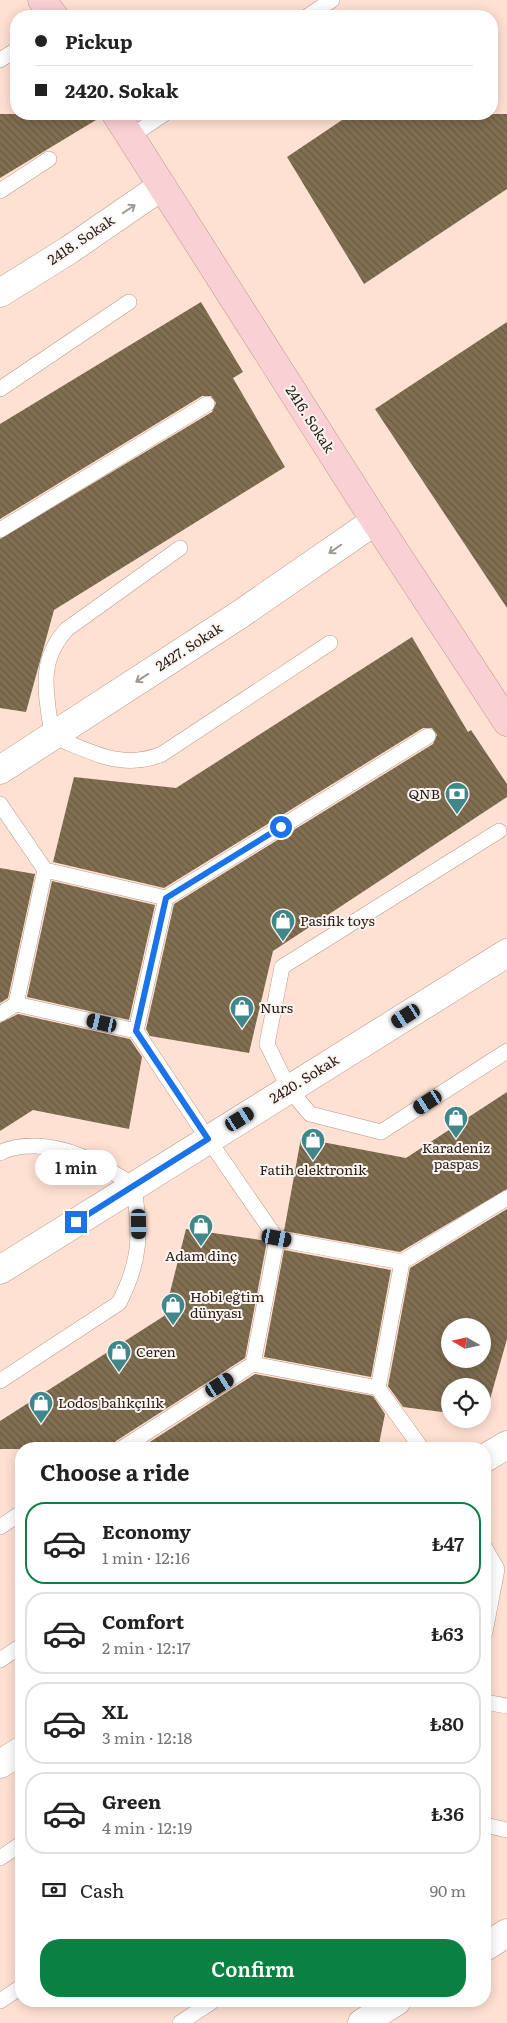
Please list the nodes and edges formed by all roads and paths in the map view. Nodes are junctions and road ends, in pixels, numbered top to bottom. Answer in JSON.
{"nodes":[{"id":1,"x":332,"y":0,"type":"edge"},
{"id":2,"x":317,"y":10,"type":"edge"},
{"id":3,"x":120,"y":120,"type":"edge"},
{"id":4,"x":155,"y":120,"type":"edge"},
{"id":5,"x":130,"y":136,"type":"junction"},
{"id":6,"x":49,"y":159,"type":"dead end"},
{"id":7,"x":162,"y":186,"type":"junction"},
{"id":8,"x":0,"y":191,"type":"edge"},
{"id":9,"x":0,"y":293,"type":"edge"},
{"id":10,"x":129,"y":302,"type":"dead end"},
{"id":11,"x":0,"y":388,"type":"edge"},
{"id":12,"x":207,"y":404,"type":"dead end"},
{"id":13,"x":375,"y":521,"type":"junction"},
{"id":14,"x":0,"y":530,"type":"edge"},
{"id":15,"x":180,"y":548,"type":"dead end"},
{"id":16,"x":330,"y":644,"type":"dead end"},
{"id":17,"x":507,"y":722,"type":"edge"},
{"id":18,"x":52,"y":736,"type":"junction"},
{"id":19,"x":428,"y":736,"type":"dead end"},
{"id":20,"x":0,"y":770,"type":"edge"},
{"id":21,"x":0,"y":804,"type":"edge"},
{"id":22,"x":499,"y":831,"type":"dead end"},
{"id":23,"x":45,"y":870,"type":"junction"},
{"id":24,"x":166,"y":898,"type":"junction"},
{"id":25,"x":507,"y":953,"type":"edge"},
{"id":26,"x":16,"y":1004,"type":"junction"},
{"id":27,"x":0,"y":1014,"type":"edge"},
{"id":28,"x":136,"y":1031,"type":"junction"},
{"id":29,"x":507,"y":1051,"type":"edge"},
{"id":30,"x":289,"y":1089,"type":"junction"},
{"id":31,"x":208,"y":1139,"type":"junction"},
{"id":32,"x":0,"y":1153,"type":"edge"},
{"id":33,"x":134,"y":1186,"type":"junction"},
{"id":34,"x":507,"y":1198,"type":"edge"},
{"id":35,"x":277,"y":1238,"type":"junction"},
{"id":36,"x":402,"y":1262,"type":"junction"},
{"id":37,"x":0,"y":1270,"type":"edge"},
{"id":38,"x":253,"y":1364,"type":"junction"},
{"id":39,"x":0,"y":1381,"type":"edge"},
{"id":40,"x":378,"y":1388,"type":"junction"},
{"id":41,"x":133,"y":1442,"type":"edge"},
{"id":42,"x":417,"y":1442,"type":"edge"},
{"id":43,"x":507,"y":1444,"type":"edge"},
{"id":44,"x":491,"y":1454,"type":"edge"},
{"id":45,"x":15,"y":1517,"type":"edge"},
{"id":46,"x":0,"y":1527,"type":"edge"},
{"id":47,"x":491,"y":1556,"type":"edge"},
{"id":48,"x":502,"y":1570,"type":"edge"},
{"id":49,"x":491,"y":1610,"type":"edge"},
{"id":50,"x":15,"y":1650,"type":"edge"},
{"id":51,"x":0,"y":1660,"type":"edge"},
{"id":52,"x":491,"y":1703,"type":"edge"},
{"id":53,"x":507,"y":1706,"type":"edge"},
{"id":54,"x":15,"y":1755,"type":"edge"},
{"id":55,"x":0,"y":1764,"type":"edge"},
{"id":56,"x":491,"y":1826,"type":"edge"},
{"id":57,"x":507,"y":1830,"type":"edge"},
{"id":58,"x":15,"y":1848,"type":"edge"},
{"id":59,"x":0,"y":1858,"type":"edge"},
{"id":60,"x":507,"y":1933,"type":"edge"},
{"id":61,"x":491,"y":1942,"type":"edge"},
{"id":62,"x":15,"y":1991,"type":"edge"},
{"id":63,"x":0,"y":2001,"type":"edge"},
{"id":64,"x":204,"y":2007,"type":"edge"},
{"id":65,"x":387,"y":2007,"type":"edge"},
{"id":66,"x":180,"y":2023,"type":"edge"},
{"id":67,"x":362,"y":2023,"type":"edge"}],
"edges":[{"from":1,"to":2,"type":"lane"},
{"from":3,"to":5,"type":"street","name":"2416. Sokak"},
{"from":4,"to":5,"type":"lane"},
{"from":5,"to":7,"type":"street","name":"2416. Sokak"},
{"from":6,"to":8,"type":"lane"},
{"from":9,"to":7,"type":"street","name":"2418. Sokak","one_way":true},
{"from":7,"to":13,"type":"street","name":"2416. Sokak"},
{"from":10,"to":11,"type":"lane"},
{"from":12,"to":14,"type":"lane"},
{"from":13,"to":17,"type":"street","name":"2416. Sokak"},
{"from":13,"to":18,"type":"street","name":"2427. Sokak","one_way":true},
{"from":15,"to":18,"type":"lane"},
{"from":16,"to":18,"type":"lane"},
{"from":18,"to":20,"type":"street","name":"2427. Sokak"},
{"from":19,"to":24,"type":"lane"},
{"from":21,"to":23,"type":"lane"},
{"from":22,"to":30,"type":"lane"},
{"from":23,"to":24,"type":"lane"},
{"from":23,"to":26,"type":"lane"},
{"from":24,"to":28,"type":"lane"},
{"from":25,"to":30,"type":"street","name":"2420. Sokak"},
{"from":26,"to":27,"type":"lane"},
{"from":26,"to":28,"type":"lane"},
{"from":28,"to":31,"type":"lane"},
{"from":29,"to":30,"type":"lane"},
{"from":30,"to":31,"type":"street","name":"2420. Sokak"},
{"from":31,"to":33,"type":"street","name":"2420. Sokak"},
{"from":31,"to":35,"type":"lane"},
{"from":32,"to":33,"type":"lane"},
{"from":33,"to":37,"type":"street","name":"2420. Sokak"},
{"from":33,"to":39,"type":"lane"},
{"from":34,"to":36,"type":"lane"},
{"from":35,"to":36,"type":"lane"},
{"from":35,"to":38,"type":"lane"},
{"from":36,"to":40,"type":"lane"},
{"from":38,"to":40,"type":"lane"},
{"from":38,"to":41,"type":"lane"},
{"from":40,"to":42,"type":"lane"},
{"from":43,"to":44,"type":"street"},
{"from":45,"to":46,"type":"lane"},
{"from":47,"to":48,"type":"lane"},
{"from":48,"to":49,"type":"lane"},
{"from":50,"to":51,"type":"lane"},
{"from":52,"to":53,"type":"lane"},
{"from":54,"to":55,"type":"street"},
{"from":56,"to":57,"type":"lane"},
{"from":58,"to":59,"type":"lane"},
{"from":60,"to":61,"type":"street"},
{"from":62,"to":63,"type":"lane"},
{"from":64,"to":66,"type":"lane"},
{"from":65,"to":67,"type":"street"}]}
